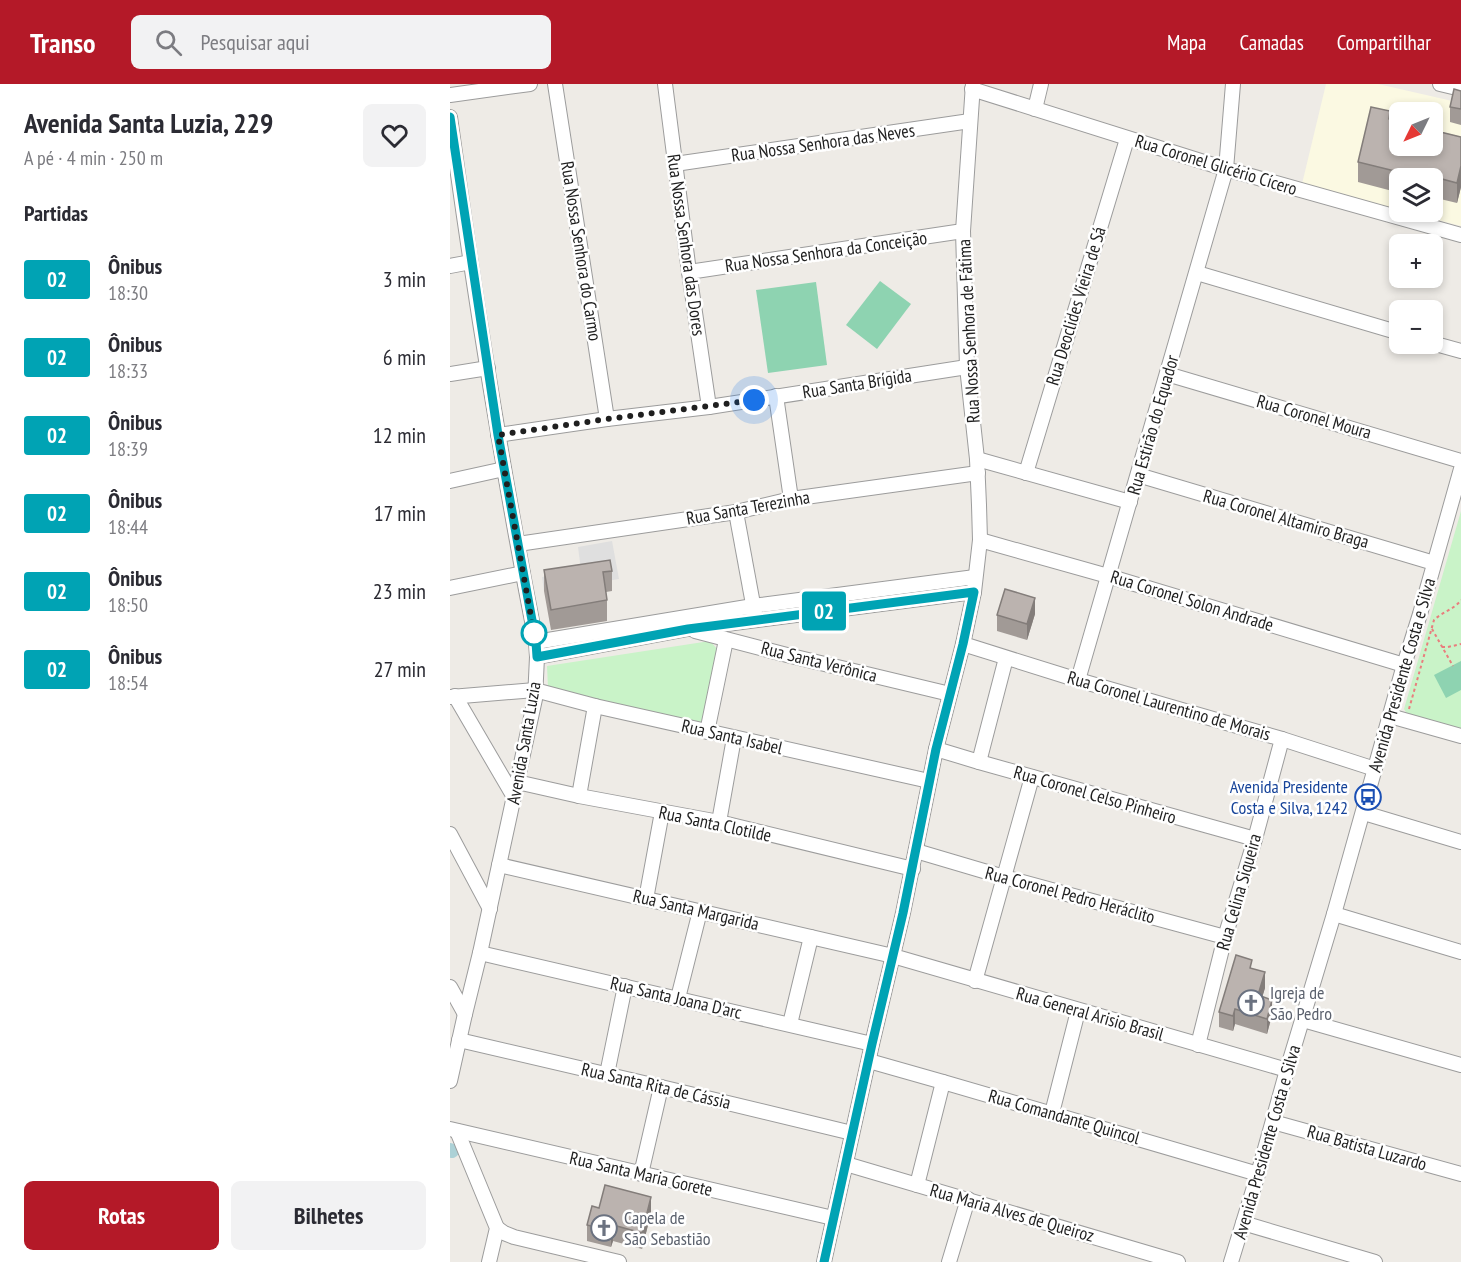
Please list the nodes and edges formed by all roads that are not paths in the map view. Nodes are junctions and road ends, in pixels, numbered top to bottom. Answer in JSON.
{"nodes":[{"id":1,"x":530,"y":84,"type":"edge"},
{"id":2,"x":555,"y":84,"type":"edge"},
{"id":3,"x":665,"y":84,"type":"edge"},
{"id":4,"x":1041,"y":84,"type":"edge"},
{"id":5,"x":1233,"y":84,"type":"edge"},
{"id":6,"x":1440,"y":84,"type":"edge"},
{"id":7,"x":972,"y":87,"type":"edge"},
{"id":8,"x":1461,"y":89,"type":"edge"},
{"id":9,"x":450,"y":95,"type":"edge"},
{"id":10,"x":1035,"y":109,"type":"junction"},
{"id":11,"x":450,"y":117,"type":"edge"},
{"id":12,"x":970,"y":121,"type":"junction"},
{"id":13,"x":1127,"y":139,"type":"junction"},
{"id":14,"x":675,"y":164,"type":"junction"},
{"id":15,"x":1226,"y":169,"type":"junction"},
{"id":16,"x":963,"y":231,"type":"junction"},
{"id":17,"x":1461,"y":235,"type":"edge"},
{"id":18,"x":471,"y":262,"type":"junction"},
{"id":19,"x":450,"y":266,"type":"edge"},
{"id":20,"x":689,"y":272,"type":"junction"},
{"id":21,"x":1197,"y":273,"type":"junction"},
{"id":22,"x":1389,"y":330,"type":"edge"},
{"id":23,"x":1443,"y":346,"type":"edge"},
{"id":24,"x":1461,"y":351,"type":"edge"},
{"id":25,"x":967,"y":367,"type":"junction"},
{"id":26,"x":488,"y":368,"type":"junction"},
{"id":27,"x":450,"y":374,"type":"edge"},
{"id":28,"x":1167,"y":374,"type":"junction"},
{"id":29,"x":776,"y":396,"type":"junction"},
{"id":30,"x":709,"y":406,"type":"junction"},
{"id":31,"x":607,"y":419,"type":"junction"},
{"id":32,"x":498,"y":435,"type":"junction"},
{"id":33,"x":1461,"y":461,"type":"edge"},
{"id":34,"x":978,"y":466,"type":"junction"},
{"id":35,"x":504,"y":469,"type":"junction"},
{"id":36,"x":1461,"y":469,"type":"edge"},
{"id":37,"x":1026,"y":472,"type":"junction"},
{"id":38,"x":1138,"y":475,"type":"junction"},
{"id":39,"x":450,"y":482,"type":"edge"},
{"id":40,"x":791,"y":499,"type":"junction"},
{"id":41,"x":1130,"y":502,"type":"junction"},
{"id":42,"x":736,"y":512,"type":"junction"},
{"id":43,"x":980,"y":540,"type":"junction"},
{"id":44,"x":518,"y":544,"type":"junction"},
{"id":45,"x":1434,"y":563,"type":"junction"},
{"id":46,"x":523,"y":573,"type":"junction"},
{"id":47,"x":1108,"y":576,"type":"junction"},
{"id":48,"x":975,"y":577,"type":"junction"},
{"id":49,"x":450,"y":585,"type":"edge"},
{"id":50,"x":974,"y":592,"type":"junction"},
{"id":51,"x":754,"y":613,"type":"junction"},
{"id":52,"x":688,"y":629,"type":"junction"},
{"id":53,"x":726,"y":640,"type":"junction"},
{"id":54,"x":536,"y":642,"type":"junction"},
{"id":55,"x":963,"y":644,"type":"junction"},
{"id":56,"x":537,"y":657,"type":"junction"},
{"id":57,"x":1006,"y":658,"type":"junction"},
{"id":58,"x":1404,"y":665,"type":"junction"},
{"id":59,"x":1078,"y":680,"type":"junction"},
{"id":60,"x":535,"y":690,"type":"junction"},
{"id":61,"x":950,"y":694,"type":"junction"},
{"id":62,"x":452,"y":696,"type":"edge"},
{"id":63,"x":595,"y":706,"type":"junction"},
{"id":64,"x":1390,"y":716,"type":"junction"},
{"id":65,"x":707,"y":732,"type":"junction"},
{"id":66,"x":1461,"y":736,"type":"edge"},
{"id":67,"x":734,"y":738,"type":"junction"},
{"id":68,"x":1282,"y":739,"type":"junction"},
{"id":69,"x":936,"y":749,"type":"junction"},
{"id":70,"x":979,"y":762,"type":"junction"},
{"id":71,"x":1376,"y":769,"type":"junction"},
{"id":72,"x":1032,"y":777,"type":"junction"},
{"id":73,"x":930,"y":781,"type":"junction"},
{"id":74,"x":517,"y":782,"type":"junction"},
{"id":75,"x":579,"y":796,"type":"junction"},
{"id":76,"x":514,"y":797,"type":"junction"},
{"id":77,"x":662,"y":812,"type":"junction"},
{"id":78,"x":1364,"y":813,"type":"junction"},
{"id":79,"x":719,"y":822,"type":"junction"},
{"id":80,"x":450,"y":834,"type":"edge"},
{"id":81,"x":1255,"y":839,"type":"junction"},
{"id":82,"x":1461,"y":842,"type":"edge"},
{"id":83,"x":916,"y":851,"type":"junction"},
{"id":84,"x":499,"y":865,"type":"junction"},
{"id":85,"x":913,"y":869,"type":"junction"},
{"id":86,"x":1004,"y":877,"type":"junction"},
{"id":87,"x":646,"y":899,"type":"junction"},
{"id":88,"x":490,"y":909,"type":"junction"},
{"id":89,"x":700,"y":911,"type":"junction"},
{"id":90,"x":1334,"y":914,"type":"junction"},
{"id":91,"x":811,"y":937,"type":"junction"},
{"id":92,"x":1225,"y":937,"type":"junction"},
{"id":93,"x":480,"y":952,"type":"junction"},
{"id":94,"x":1461,"y":952,"type":"edge"},
{"id":95,"x":892,"y":956,"type":"junction"},
{"id":96,"x":975,"y":981,"type":"junction"},
{"id":97,"x":625,"y":986,"type":"junction"},
{"id":98,"x":450,"y":987,"type":"edge"},
{"id":99,"x":678,"y":998,"type":"junction"},
{"id":100,"x":1078,"y":1011,"type":"junction"},
{"id":101,"x":465,"y":1014,"type":"junction"},
{"id":102,"x":1303,"y":1020,"type":"junction"},
{"id":103,"x":790,"y":1024,"type":"junction"},
{"id":104,"x":459,"y":1040,"type":"junction"},
{"id":105,"x":872,"y":1044,"type":"junction"},
{"id":106,"x":1198,"y":1045,"type":"junction"},
{"id":107,"x":869,"y":1061,"type":"junction"},
{"id":108,"x":1461,"y":1065,"type":"edge"},
{"id":109,"x":1287,"y":1070,"type":"junction"},
{"id":110,"x":607,"y":1074,"type":"junction"},
{"id":111,"x":450,"y":1081,"type":"edge"},
{"id":112,"x":944,"y":1082,"type":"junction"},
{"id":113,"x":661,"y":1087,"type":"junction"},
{"id":114,"x":1052,"y":1113,"type":"junction"},
{"id":115,"x":1273,"y":1122,"type":"junction"},
{"id":116,"x":453,"y":1130,"type":"edge"},
{"id":117,"x":852,"y":1133,"type":"junction"},
{"id":118,"x":846,"y":1164,"type":"junction"},
{"id":119,"x":641,"y":1174,"type":"junction"},
{"id":120,"x":1258,"y":1174,"type":"junction"},
{"id":121,"x":1461,"y":1174,"type":"edge"},
{"id":122,"x":916,"y":1185,"type":"junction"},
{"id":123,"x":968,"y":1199,"type":"junction"},
{"id":124,"x":833,"y":1218,"type":"junction"},
{"id":125,"x":1243,"y":1223,"type":"junction"},
{"id":126,"x":497,"y":1228,"type":"junction"},
{"id":127,"x":489,"y":1262,"type":"edge"},
{"id":128,"x":619,"y":1262,"type":"edge"},
{"id":129,"x":824,"y":1262,"type":"edge"},
{"id":130,"x":949,"y":1262,"type":"edge"},
{"id":131,"x":1178,"y":1262,"type":"edge"},
{"id":132,"x":1231,"y":1262,"type":"edge"},
{"id":133,"x":1375,"y":1262,"type":"edge"}],
"edges":[{"from":1,"to":9,"type":"street"},
{"from":2,"to":31,"type":"street","name":"Rua Nossa Senhora do Carmo"},
{"from":3,"to":14,"type":"street","name":"Rua Nossa Senhora das Dores"},
{"from":4,"to":10,"type":"street"},
{"from":5,"to":15,"type":"street","name":"Rua Estirão do Equador"},
{"from":6,"to":8,"type":"street"},
{"from":7,"to":10,"type":"street","name":"Rua Coronel Glicério Cícero"},
{"from":7,"to":12,"type":"street","name":"Rua Nossa Senhora de Fátima"},
{"from":10,"to":13,"type":"street","name":"Rua Coronel Glicério Cícero"},
{"from":11,"to":18,"type":"street","name":"Avenida Santa Luzia"},
{"from":12,"to":14,"type":"street","name":"Rua Nossa Senhora das Neves"},
{"from":12,"to":16,"type":"street","name":"Rua Nossa Senhora de Fátima"},
{"from":13,"to":15,"type":"street","name":"Rua Coronel Glicério Cícero"},
{"from":13,"to":37,"type":"street","name":"Rua Deoclides Vieira de Sá"},
{"from":14,"to":20,"type":"street","name":"Rua Nossa Senhora das Dores"},
{"from":15,"to":17,"type":"street","name":"Rua Coronel Glicério Cícero"},
{"from":15,"to":21,"type":"street","name":"Rua Estirão do Equador"},
{"from":16,"to":20,"type":"street","name":"Rua Nossa Senhora da Conceição"},
{"from":16,"to":25,"type":"street","name":"Rua Nossa Senhora de Fátima"},
{"from":18,"to":19,"type":"street"},
{"from":18,"to":26,"type":"street","name":"Avenida Santa Luzia"},
{"from":20,"to":30,"type":"street","name":"Rua Nossa Senhora das Dores"},
{"from":21,"to":22,"type":"street"},
{"from":21,"to":28,"type":"street","name":"Rua Estirão do Equador"},
{"from":23,"to":24,"type":"street"},
{"from":25,"to":29,"type":"street","name":"Rua Santa Brígida"},
{"from":25,"to":34,"type":"street","name":"Rua Nossa Senhora de Fátima"},
{"from":26,"to":27,"type":"street"},
{"from":26,"to":32,"type":"street","name":"Avenida Santa Luzia"},
{"from":28,"to":33,"type":"street","name":"Rua Coronel Moura"},
{"from":28,"to":38,"type":"street","name":"Rua Estirão do Equador"},
{"from":29,"to":30,"type":"street","name":"Rua Santa Brígida"},
{"from":29,"to":40,"type":"street"},
{"from":30,"to":31,"type":"street","name":"Rua Santa Brígida"},
{"from":31,"to":32,"type":"street","name":"Rua Santa Brígida"},
{"from":32,"to":35,"type":"street","name":"Avenida Santa Luzia"},
{"from":34,"to":37,"type":"street"},
{"from":34,"to":40,"type":"street","name":"Rua Santa Terezinha"},
{"from":34,"to":43,"type":"street","name":"Rua Nossa Senhora de Fátima"},
{"from":35,"to":39,"type":"street"},
{"from":35,"to":44,"type":"street","name":"Avenida Santa Luzia"},
{"from":36,"to":45,"type":"street","name":"Avenida Presidente Costa e Silva"},
{"from":37,"to":41,"type":"street"},
{"from":38,"to":41,"type":"street","name":"Rua Estirão do Equador"},
{"from":38,"to":45,"type":"street","name":"Rua Coronel Altamiro Braga"},
{"from":40,"to":42,"type":"street","name":"Rua Santa Terezinha"},
{"from":41,"to":47,"type":"street","name":"Rua Estirão do Equador"},
{"from":42,"to":44,"type":"street","name":"Rua Santa Terezinha"},
{"from":42,"to":51,"type":"street"},
{"from":43,"to":47,"type":"street","name":"Rua Coronel Solon Andrade"},
{"from":43,"to":48,"type":"street","name":"Rua Nossa Senhora de Fátima"},
{"from":44,"to":46,"type":"street","name":"Avenida Santa Luzia"},
{"from":45,"to":58,"type":"street","name":"Avenida Presidente Costa e Silva"},
{"from":46,"to":49,"type":"street"},
{"from":46,"to":54,"type":"street","name":"Avenida Santa Luzia"},
{"from":47,"to":58,"type":"street","name":"Rua Coronel Solon Andrade"},
{"from":47,"to":59,"type":"street","name":"Rua Estirão do Equador"},
{"from":48,"to":50,"type":"street","name":"Rua Nossa Senhora de Fátima"},
{"from":48,"to":51,"type":"street"},
{"from":50,"to":51,"type":"street"},
{"from":50,"to":55,"type":"street","name":"Rua Nossa Senhora de Fátima"},
{"from":51,"to":52,"type":"street"},
{"from":51,"to":54,"type":"street"},
{"from":52,"to":53,"type":"street","name":"Rua Santa Verônica"},
{"from":52,"to":56,"type":"street"},
{"from":53,"to":61,"type":"street","name":"Rua Santa Verônica"},
{"from":53,"to":65,"type":"street"},
{"from":54,"to":56,"type":"street","name":"Avenida Santa Luzia"},
{"from":55,"to":57,"type":"street","name":"Rua Coronel Laurentino de Morais"},
{"from":55,"to":61,"type":"street","name":"Rua Nossa Senhora de Fátima"},
{"from":56,"to":60,"type":"street","name":"Avenida Santa Luzia"},
{"from":57,"to":59,"type":"street","name":"Rua Coronel Laurentino de Morais"},
{"from":57,"to":70,"type":"street"},
{"from":58,"to":64,"type":"street","name":"Avenida Presidente Costa e Silva"},
{"from":59,"to":68,"type":"street","name":"Rua Coronel Laurentino de Morais"},
{"from":60,"to":62,"type":"street","name":"Rua Santa Isabel"},
{"from":60,"to":63,"type":"street","name":"Rua Santa Isabel"},
{"from":60,"to":74,"type":"street","name":"Avenida Santa Luzia"},
{"from":61,"to":69,"type":"street","name":"Rua Nossa Senhora de Fátima"},
{"from":62,"to":76,"type":"street"},
{"from":63,"to":65,"type":"street","name":"Rua Santa Isabel"},
{"from":63,"to":75,"type":"street"},
{"from":64,"to":66,"type":"street"},
{"from":64,"to":71,"type":"street","name":"Avenida Presidente Costa e Silva"},
{"from":65,"to":67,"type":"street","name":"Rua Santa Isabel"},
{"from":67,"to":73,"type":"street","name":"Rua Santa Isabel"},
{"from":67,"to":79,"type":"street"},
{"from":68,"to":71,"type":"street","name":"Rua Coronel Laurentino de Morais"},
{"from":68,"to":81,"type":"street","name":"Rua Celina Siqueira"},
{"from":69,"to":70,"type":"street","name":"Rua Coronel Celso Pinheiro"},
{"from":69,"to":73,"type":"street","name":"Rua Nossa Senhora de Fátima"},
{"from":70,"to":72,"type":"street","name":"Rua Coronel Celso Pinheiro"},
{"from":71,"to":78,"type":"street","name":"Avenida Presidente Costa e Silva"},
{"from":72,"to":81,"type":"street","name":"Rua Coronel Celso Pinheiro"},
{"from":72,"to":86,"type":"street"},
{"from":73,"to":83,"type":"street","name":"Rua Nossa Senhora de Fátima"},
{"from":74,"to":75,"type":"street","name":"Rua Santa Clotilde"},
{"from":74,"to":76,"type":"street","name":"Avenida Santa Luzia"},
{"from":75,"to":77,"type":"street","name":"Rua Santa Clotilde"},
{"from":76,"to":84,"type":"street","name":"Avenida Santa Luzia"},
{"from":77,"to":79,"type":"street","name":"Rua Santa Clotilde"},
{"from":77,"to":87,"type":"street"},
{"from":78,"to":82,"type":"street"},
{"from":78,"to":90,"type":"street","name":"Avenida Presidente Costa e Silva"},
{"from":79,"to":85,"type":"street","name":"Rua Santa Clotilde"},
{"from":80,"to":88,"type":"street"},
{"from":81,"to":92,"type":"street","name":"Rua Celina Siqueira"},
{"from":83,"to":85,"type":"street","name":"Rua Nossa Senhora de Fátima"},
{"from":83,"to":86,"type":"street","name":"Rua Coronel Pedro Heráclito"},
{"from":84,"to":87,"type":"street","name":"Rua Santa Margarida"},
{"from":84,"to":88,"type":"street","name":"Avenida Santa Luzia"},
{"from":85,"to":95,"type":"street","name":"Rua Nossa Senhora de Fátima"},
{"from":86,"to":92,"type":"street","name":"Rua Coronel Pedro Heráclito"},
{"from":86,"to":96,"type":"street"},
{"from":87,"to":89,"type":"street","name":"Rua Santa Margarida"},
{"from":88,"to":93,"type":"street","name":"Avenida Santa Luzia"},
{"from":89,"to":91,"type":"street","name":"Rua Santa Margarida"},
{"from":89,"to":99,"type":"street"},
{"from":90,"to":94,"type":"street"},
{"from":90,"to":102,"type":"street","name":"Avenida Presidente Costa e Silva"},
{"from":91,"to":95,"type":"street","name":"Rua Santa Margarida"},
{"from":91,"to":103,"type":"street"},
{"from":92,"to":106,"type":"street","name":"Rua Celina Siqueira"},
{"from":93,"to":97,"type":"street","name":"Rua Santa Joana D'arc"},
{"from":93,"to":101,"type":"street","name":"Avenida Santa Luzia"},
{"from":95,"to":96,"type":"street","name":"Rua General Arisio Brasil"},
{"from":95,"to":105,"type":"street","name":"Rua Nossa Senhora de Fátima"},
{"from":96,"to":100,"type":"street","name":"Rua General Arisio Brasil"},
{"from":97,"to":99,"type":"street","name":"Rua Santa Joana D'arc"},
{"from":97,"to":110,"type":"street"},
{"from":98,"to":101,"type":"street"},
{"from":99,"to":103,"type":"street","name":"Rua Santa Joana D'arc"},
{"from":100,"to":106,"type":"street","name":"Rua General Arisio Brasil"},
{"from":100,"to":114,"type":"street"},
{"from":101,"to":104,"type":"street","name":"Avenida Santa Luzia"},
{"from":102,"to":108,"type":"street"},
{"from":102,"to":109,"type":"street","name":"Avenida Presidente Costa e Silva"},
{"from":103,"to":105,"type":"street","name":"Rua Santa Joana D'arc"},
{"from":104,"to":110,"type":"street","name":"Rua Santa Rita de Cássia"},
{"from":104,"to":111,"type":"street","name":"Avenida Santa Luzia"},
{"from":105,"to":107,"type":"street","name":"Rua Nossa Senhora de Fátima"},
{"from":106,"to":109,"type":"street","name":"Rua General Arisio Brasil"},
{"from":107,"to":112,"type":"street","name":"Rua Comandante Quincol"},
{"from":107,"to":117,"type":"street","name":"Rua Nossa Senhora de Fátima"},
{"from":109,"to":115,"type":"street","name":"Avenida Presidente Costa e Silva"},
{"from":110,"to":113,"type":"street","name":"Rua Santa Rita de Cássia"},
{"from":112,"to":114,"type":"street","name":"Rua Comandante Quincol"},
{"from":112,"to":122,"type":"street"},
{"from":113,"to":117,"type":"street","name":"Rua Santa Rita de Cássia"},
{"from":113,"to":119,"type":"street"},
{"from":114,"to":120,"type":"street","name":"Rua Comandante Quincol"},
{"from":115,"to":120,"type":"street","name":"Avenida Presidente Costa e Silva"},
{"from":115,"to":121,"type":"street","name":"Rua Batista Luzardo"},
{"from":116,"to":119,"type":"street","name":"Rua Santa Maria Gorete"},
{"from":116,"to":126,"type":"street"},
{"from":117,"to":118,"type":"street","name":"Rua Nossa Senhora de Fátima"},
{"from":118,"to":122,"type":"street","name":"Rua Maria Alves de Queiroz"},
{"from":118,"to":124,"type":"street","name":"Rua Nossa Senhora de Fátima"},
{"from":119,"to":124,"type":"street","name":"Rua Santa Maria Gorete"},
{"from":120,"to":125,"type":"street","name":"Avenida Presidente Costa e Silva"},
{"from":122,"to":123,"type":"street","name":"Rua Maria Alves de Queiroz"},
{"from":123,"to":130,"type":"street"},
{"from":123,"to":131,"type":"street","name":"Rua Maria Alves de Queiroz"},
{"from":124,"to":129,"type":"street","name":"Rua Nossa Senhora de Fátima"},
{"from":125,"to":132,"type":"street","name":"Avenida Presidente Costa e Silva"},
{"from":125,"to":133,"type":"street"},
{"from":126,"to":127,"type":"street"},
{"from":126,"to":128,"type":"street"}]}
